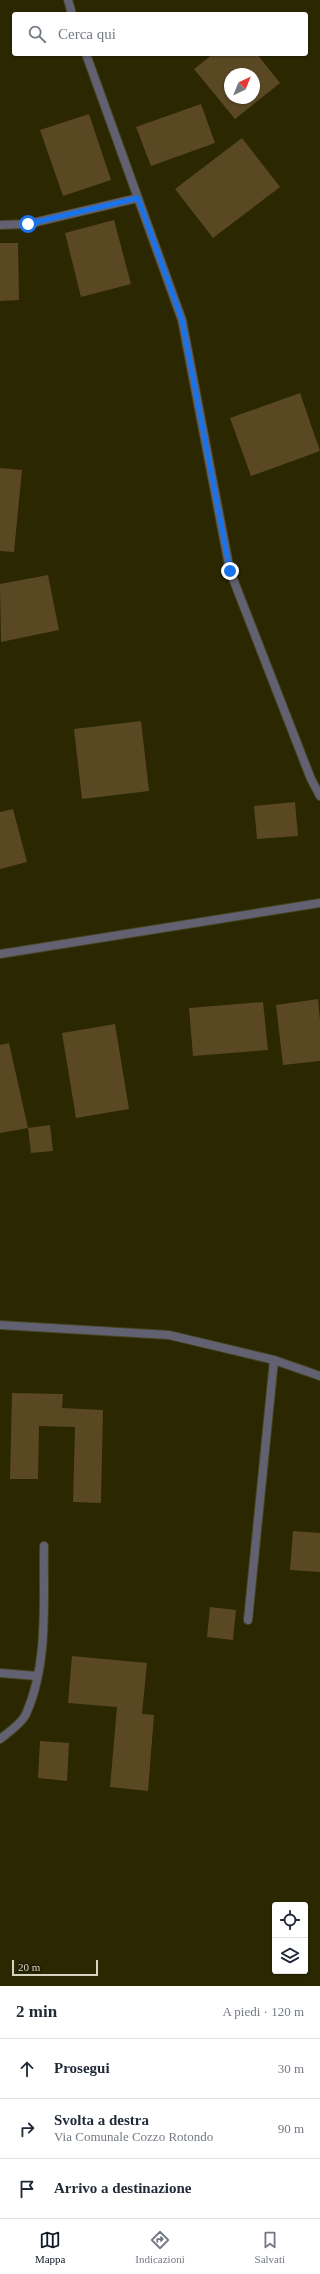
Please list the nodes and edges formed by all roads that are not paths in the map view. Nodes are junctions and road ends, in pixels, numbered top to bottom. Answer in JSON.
{"nodes":[{"id":1,"x":68,"y":0,"type":"edge"},
{"id":2,"x":71,"y":12,"type":"edge"},
{"id":3,"x":87,"y":56,"type":"edge"},
{"id":4,"x":138,"y":198,"type":"junction"},
{"id":5,"x":0,"y":225,"type":"edge"},
{"id":6,"x":320,"y":796,"type":"edge"},
{"id":7,"x":320,"y":903,"type":"edge"},
{"id":8,"x":0,"y":954,"type":"edge"},
{"id":9,"x":0,"y":1325,"type":"edge"},
{"id":10,"x":274,"y":1360,"type":"junction"},
{"id":11,"x":320,"y":1376,"type":"edge"},
{"id":12,"x":44,"y":1546,"type":"dead end"},
{"id":13,"x":248,"y":1620,"type":"dead end"},
{"id":14,"x":0,"y":1673,"type":"edge"},
{"id":15,"x":37,"y":1676,"type":"junction"},
{"id":16,"x":0,"y":1739,"type":"edge"}],
"edges":[{"from":1,"to":2,"type":"street"},
{"from":3,"to":4,"type":"street"},
{"from":4,"to":5,"type":"street"},
{"from":4,"to":6,"type":"street"},
{"from":7,"to":8,"type":"street"},
{"from":9,"to":10,"type":"street"},
{"from":10,"to":11,"type":"street"},
{"from":10,"to":13,"type":"street"},
{"from":12,"to":15,"type":"street"},
{"from":14,"to":15,"type":"street"},
{"from":15,"to":16,"type":"street"}]}
